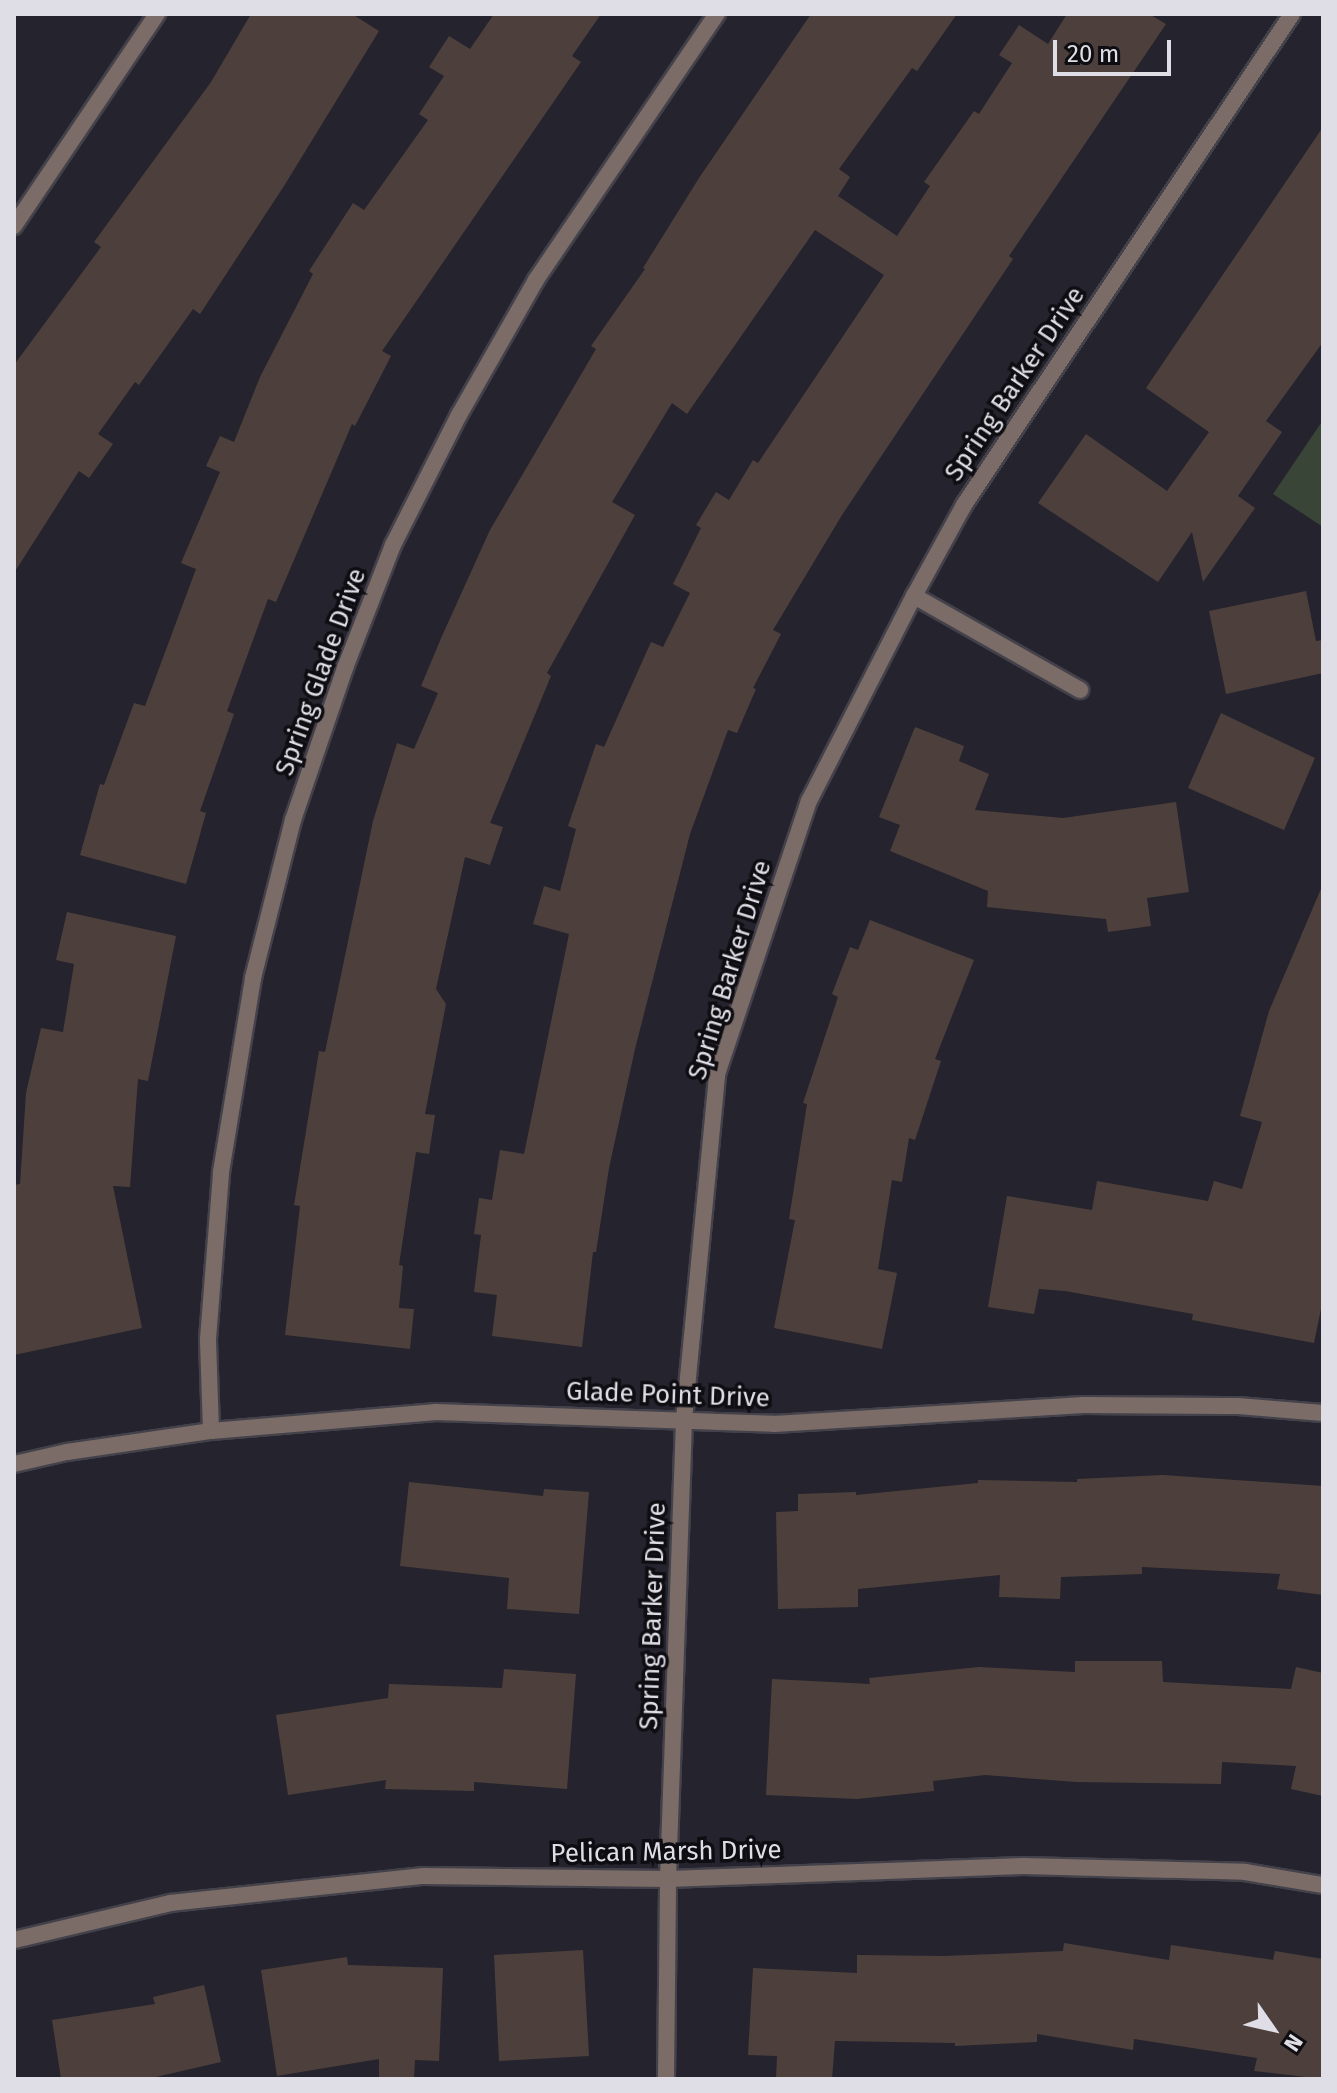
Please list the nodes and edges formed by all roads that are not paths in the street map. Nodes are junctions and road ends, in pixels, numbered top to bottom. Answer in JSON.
{"nodes":[{"id":1,"x":157,"y":14,"type":"edge"},
{"id":2,"x":717,"y":14,"type":"edge"},
{"id":3,"x":1292,"y":14,"type":"edge"},
{"id":4,"x":14,"y":226,"type":"edge"},
{"id":5,"x":914,"y":596,"type":"junction"},
{"id":6,"x":1080,"y":690,"type":"dead end"},
{"id":7,"x":1323,"y":1413,"type":"edge"},
{"id":8,"x":684,"y":1419,"type":"junction"},
{"id":9,"x":211,"y":1431,"type":"junction"},
{"id":10,"x":14,"y":1464,"type":"edge"},
{"id":11,"x":668,"y":1879,"type":"junction"},
{"id":12,"x":1323,"y":1885,"type":"edge"},
{"id":13,"x":14,"y":1940,"type":"edge"},
{"id":14,"x":666,"y":2079,"type":"edge"}],
"edges":[{"from":1,"to":4,"type":"street"},
{"from":2,"to":9,"type":"street","name":"Spring Glade Drive"},
{"from":3,"to":5,"type":"street","name":"Spring Barker Drive"},
{"from":5,"to":6,"type":"street"},
{"from":5,"to":8,"type":"street","name":"Spring Barker Drive"},
{"from":7,"to":8,"type":"street","name":"Glade Point Drive"},
{"from":8,"to":9,"type":"street","name":"Glade Point Drive"},
{"from":8,"to":11,"type":"street","name":"Spring Barker Drive"},
{"from":9,"to":10,"type":"street","name":"Glade Point Drive"},
{"from":11,"to":12,"type":"street","name":"Pelican Marsh Drive"},
{"from":11,"to":13,"type":"street","name":"Pelican Marsh Drive"},
{"from":11,"to":14,"type":"street","name":"Spring Barker Drive"}]}
